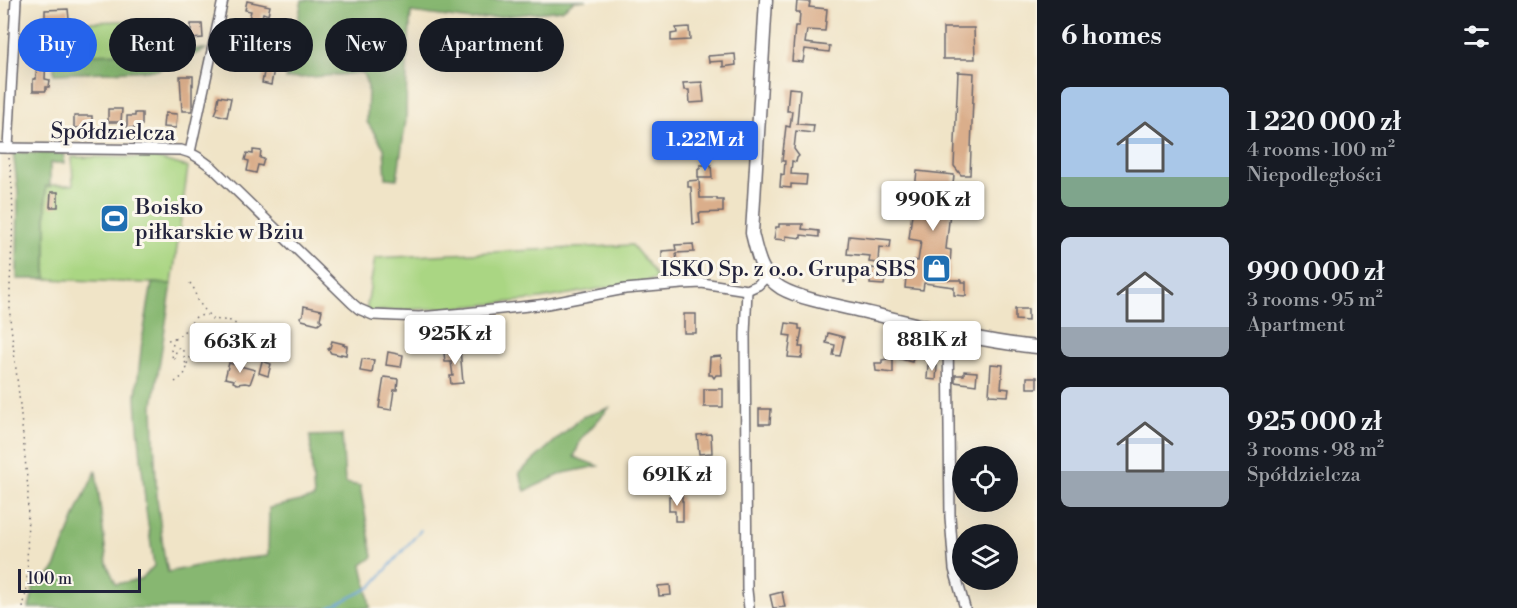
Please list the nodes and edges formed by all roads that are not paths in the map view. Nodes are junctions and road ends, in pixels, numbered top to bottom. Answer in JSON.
{"nodes":[{"id":1,"x":16,"y":0,"type":"edge"},
{"id":2,"x":223,"y":0,"type":"edge"},
{"id":3,"x":766,"y":0,"type":"edge"},
{"id":4,"x":4,"y":148,"type":"edge"},
{"id":5,"x":190,"y":152,"type":"junction"},
{"id":6,"x":767,"y":276,"type":"junction"},
{"id":7,"x":747,"y":290,"type":"junction"},
{"id":8,"x":948,"y":333,"type":"junction"},
{"id":9,"x":1037,"y":347,"type":"edge"},
{"id":10,"x":749,"y":608,"type":"edge"},
{"id":11,"x":965,"y":608,"type":"edge"}],
"edges":[{"from":1,"to":4,"type":"street"},
{"from":2,"to":5,"type":"street"},
{"from":3,"to":6,"type":"street"},
{"from":4,"to":5,"type":"street","name":"Spółdzielcza"},
{"from":5,"to":7,"type":"street","name":"Spółdzielcza"},
{"from":6,"to":7,"type":"street"},
{"from":6,"to":8,"type":"street"},
{"from":7,"to":10,"type":"street"},
{"from":8,"to":9,"type":"street"},
{"from":8,"to":11,"type":"street"}]}
